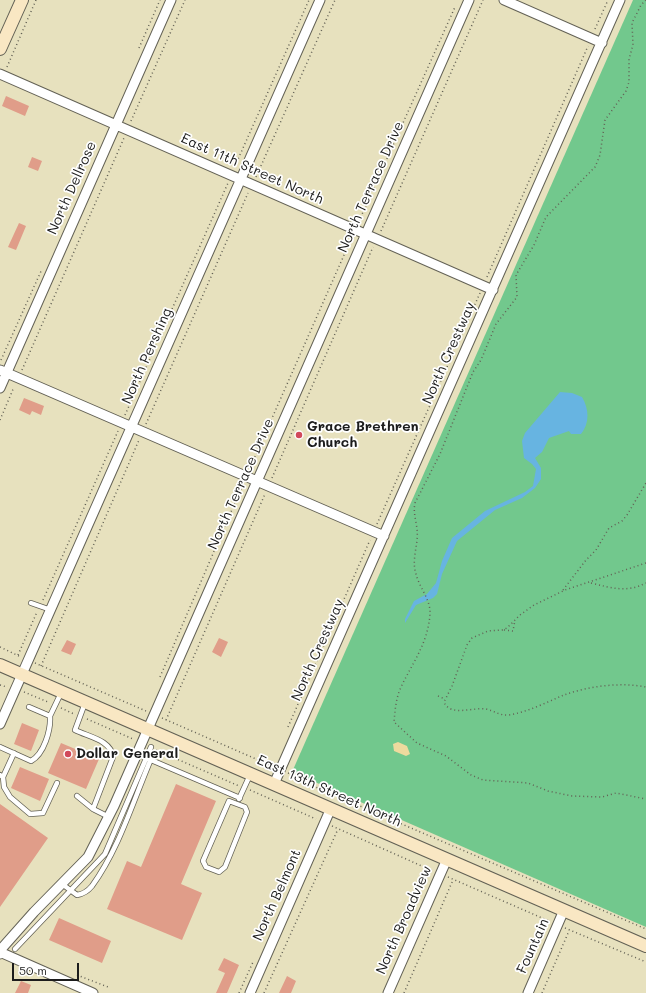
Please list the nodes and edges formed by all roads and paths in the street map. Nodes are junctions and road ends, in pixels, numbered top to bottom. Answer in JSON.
{"nodes":[{"id":1,"x":22,"y":0,"type":"edge"},
{"id":2,"x":36,"y":0,"type":"edge"},
{"id":3,"x":171,"y":0,"type":"edge"},
{"id":4,"x":185,"y":0,"type":"edge"},
{"id":5,"x":309,"y":0,"type":"edge"},
{"id":6,"x":320,"y":0,"type":"edge"},
{"id":7,"x":335,"y":0,"type":"edge"},
{"id":8,"x":469,"y":0,"type":"edge"},
{"id":9,"x":483,"y":0,"type":"edge"},
{"id":10,"x":504,"y":0,"type":"edge"},
{"id":11,"x":608,"y":0,"type":"edge"},
{"id":12,"x":620,"y":0,"type":"edge"},
{"id":13,"x":646,"y":0,"type":"edge"},
{"id":14,"x":455,"y":6,"type":"dead end"},
{"id":15,"x":591,"y":38,"type":"junction"},
{"id":16,"x":602,"y":43,"type":"junction"},
{"id":17,"x":0,"y":49,"type":"edge"},
{"id":18,"x":2,"y":74,"type":"edge"},
{"id":19,"x":116,"y":124,"type":"junction"},
{"id":20,"x":128,"y":130,"type":"junction"},
{"id":21,"x":231,"y":175,"type":"junction"},
{"id":22,"x":241,"y":179,"type":"junction"},
{"id":23,"x":252,"y":184,"type":"junction"},
{"id":24,"x":356,"y":230,"type":"junction"},
{"id":25,"x":366,"y":234,"type":"junction"},
{"id":26,"x":377,"y":239,"type":"junction"},
{"id":27,"x":483,"y":286,"type":"junction"},
{"id":28,"x":493,"y":290,"type":"junction"},
{"id":29,"x":3,"y":371,"type":"edge"},
{"id":30,"x":18,"y":378,"type":"junction"},
{"id":31,"x":0,"y":388,"type":"edge"},
{"id":32,"x":0,"y":420,"type":"edge"},
{"id":33,"x":121,"y":423,"type":"junction"},
{"id":34,"x":131,"y":428,"type":"junction"},
{"id":35,"x":142,"y":432,"type":"junction"},
{"id":36,"x":246,"y":478,"type":"junction"},
{"id":37,"x":257,"y":482,"type":"junction"},
{"id":38,"x":646,"y":483,"type":"edge"},
{"id":39,"x":268,"y":487,"type":"junction"},
{"id":40,"x":374,"y":532,"type":"junction"},
{"id":41,"x":384,"y":536,"type":"junction"},
{"id":42,"x":646,"y":563,"type":"edge"},
{"id":43,"x":591,"y":582,"type":"junction"},
{"id":44,"x":646,"y":583,"type":"edge"},
{"id":45,"x":558,"y":593,"type":"junction"},
{"id":46,"x":31,"y":603,"type":"dead end"},
{"id":47,"x":40,"y":606,"type":"junction"},
{"id":48,"x":51,"y":610,"type":"junction"},
{"id":49,"x":515,"y":620,"type":"junction"},
{"id":50,"x":502,"y":630,"type":"junction"},
{"id":51,"x":0,"y":647,"type":"edge"},
{"id":52,"x":18,"y":655,"type":"junction"},
{"id":53,"x":28,"y":660,"type":"junction"},
{"id":54,"x":0,"y":664,"type":"edge"},
{"id":55,"x":41,"y":666,"type":"junction"},
{"id":56,"x":22,"y":674,"type":"junction"},
{"id":57,"x":158,"y":681,"type":"dead end"},
{"id":58,"x":646,"y":687,"type":"edge"},
{"id":59,"x":61,"y":691,"type":"junction"},
{"id":60,"x":438,"y":696,"type":"dead end"},
{"id":61,"x":445,"y":699,"type":"junction"},
{"id":62,"x":86,"y":702,"type":"junction"},
{"id":63,"x":3,"y":707,"type":"edge"},
{"id":64,"x":29,"y":707,"type":"dead end"},
{"id":65,"x":154,"y":715,"type":"junction"},
{"id":66,"x":50,"y":716,"type":"junction"},
{"id":67,"x":166,"y":720,"type":"junction"},
{"id":68,"x":0,"y":724,"type":"edge"},
{"id":69,"x":148,"y":729,"type":"junction"},
{"id":70,"x":287,"y":730,"type":"dead end"},
{"id":71,"x":0,"y":747,"type":"edge"},
{"id":72,"x":151,"y":747,"type":"dead end"},
{"id":73,"x":14,"y":753,"type":"junction"},
{"id":74,"x":137,"y":754,"type":"junction"},
{"id":75,"x":149,"y":759,"type":"junction"},
{"id":76,"x":274,"y":759,"type":"dead end"},
{"id":77,"x":276,"y":768,"type":"junction"},
{"id":78,"x":250,"y":773,"type":"junction"},
{"id":79,"x":2,"y":776,"type":"edge"},
{"id":80,"x":57,"y":783,"type":"dead end"},
{"id":81,"x":274,"y":784,"type":"junction"},
{"id":82,"x":77,"y":796,"type":"dead end"},
{"id":83,"x":240,"y":798,"type":"junction"},
{"id":84,"x":646,"y":799,"type":"edge"},
{"id":85,"x":237,"y":803,"type":"junction"},
{"id":86,"x":331,"y":808,"type":"junction"},
{"id":87,"x":93,"y":809,"type":"junction"},
{"id":88,"x":109,"y":817,"type":"junction"},
{"id":89,"x":338,"y":829,"type":"dead end"},
{"id":90,"x":90,"y":854,"type":"junction"},
{"id":91,"x":447,"y":859,"type":"junction"},
{"id":92,"x":100,"y":860,"type":"junction"},
{"id":93,"x":105,"y":863,"type":"junction"},
{"id":94,"x":453,"y":880,"type":"dead end"},
{"id":95,"x":62,"y":884,"type":"junction"},
{"id":96,"x":70,"y":890,"type":"junction"},
{"id":97,"x":564,"y":910,"type":"junction"},
{"id":98,"x":646,"y":929,"type":"edge"},
{"id":99,"x":570,"y":930,"type":"dead end"},
{"id":100,"x":646,"y":946,"type":"edge"},
{"id":101,"x":15,"y":949,"type":"dead end"},
{"id":102,"x":0,"y":953,"type":"edge"},
{"id":103,"x":93,"y":993,"type":"edge"},
{"id":104,"x":250,"y":993,"type":"edge"},
{"id":105,"x":264,"y":993,"type":"edge"},
{"id":106,"x":388,"y":993,"type":"edge"},
{"id":107,"x":404,"y":993,"type":"edge"},
{"id":108,"x":528,"y":993,"type":"edge"},
{"id":109,"x":542,"y":993,"type":"edge"}],
"edges":[{"from":1,"to":17,"type":"main road"},
{"from":2,"to":18,"type":"path"},
{"from":3,"to":19,"type":"street","name":"North Dellrose"},
{"from":4,"to":20,"type":"path"},
{"from":5,"to":21,"type":"path"},
{"from":6,"to":22,"type":"street","name":"North Pershing"},
{"from":7,"to":23,"type":"path"},
{"from":8,"to":25,"type":"street","name":"North Terrace Drive"},
{"from":9,"to":26,"type":"path"},
{"from":10,"to":15,"type":"street"},
{"from":11,"to":15,"type":"path"},
{"from":12,"to":16,"type":"street","name":"North Crestway"},
{"from":13,"to":84,"type":"path"},
{"from":14,"to":24,"type":"path"},
{"from":15,"to":16,"type":"street"},
{"from":15,"to":27,"type":"path"},
{"from":16,"to":28,"type":"street","name":"North Crestway"},
{"from":18,"to":19,"type":"street","name":"East 11th Street North"},
{"from":19,"to":20,"type":"street","name":"East 11th Street North"},
{"from":19,"to":29,"type":"street","name":"North Dellrose"},
{"from":20,"to":21,"type":"street","name":"East 11th Street North"},
{"from":20,"to":30,"type":"path"},
{"from":21,"to":22,"type":"street","name":"East 11th Street North"},
{"from":21,"to":33,"type":"path"},
{"from":22,"to":23,"type":"street","name":"East 11th Street North"},
{"from":22,"to":34,"type":"street","name":"North Pershing"},
{"from":23,"to":24,"type":"street","name":"East 11th Street North"},
{"from":23,"to":35,"type":"path"},
{"from":24,"to":25,"type":"street","name":"East 11th Street North"},
{"from":24,"to":36,"type":"path"},
{"from":25,"to":26,"type":"street","name":"East 11th Street North"},
{"from":25,"to":37,"type":"street","name":"North Terrace Drive"},
{"from":26,"to":27,"type":"street","name":"East 11th Street North"},
{"from":26,"to":39,"type":"path"},
{"from":27,"to":28,"type":"street","name":"East 11th Street North"},
{"from":27,"to":40,"type":"path"},
{"from":28,"to":41,"type":"street","name":"North Crestway"},
{"from":29,"to":30,"type":"street"},
{"from":29,"to":31,"type":"street","name":"North Dellrose"},
{"from":30,"to":32,"type":"path"},
{"from":30,"to":33,"type":"street"},
{"from":33,"to":34,"type":"street"},
{"from":33,"to":47,"type":"path"},
{"from":34,"to":35,"type":"street"},
{"from":34,"to":48,"type":"street","name":"North Pershing"},
{"from":35,"to":36,"type":"street"},
{"from":35,"to":55,"type":"path"},
{"from":36,"to":37,"type":"street"},
{"from":36,"to":57,"type":"path"},
{"from":37,"to":39,"type":"street"},
{"from":37,"to":65,"type":"street","name":"North Terrace Drive"},
{"from":38,"to":45,"type":"path"},
{"from":39,"to":40,"type":"street"},
{"from":39,"to":67,"type":"path"},
{"from":40,"to":41,"type":"street"},
{"from":40,"to":70,"type":"path"},
{"from":41,"to":77,"type":"street","name":"North Crestway"},
{"from":42,"to":43,"type":"path"},
{"from":43,"to":44,"type":"path"},
{"from":43,"to":45,"type":"path"},
{"from":45,"to":49,"type":"path"},
{"from":46,"to":47,"type":"lane"},
{"from":47,"to":48,"type":"lane"},
{"from":47,"to":52,"type":"path"},
{"from":48,"to":53,"type":"street","name":"North Pershing"},
{"from":49,"to":50,"type":"path"},
{"from":49,"to":50,"type":"path"},
{"from":50,"to":61,"type":"path"},
{"from":51,"to":52,"type":"path"},
{"from":52,"to":53,"type":"path"},
{"from":53,"to":55,"type":"path"},
{"from":53,"to":56,"type":"street","name":"North Pershing"},
{"from":54,"to":56,"type":"main road","name":"East 13th Street North"},
{"from":55,"to":65,"type":"path"},
{"from":56,"to":59,"type":"main road","name":"East 13th Street North"},
{"from":56,"to":63,"type":"street","name":"North Pershing"},
{"from":58,"to":61,"type":"path"},
{"from":59,"to":62,"type":"main road","name":"East 13th Street North"},
{"from":59,"to":66,"type":"lane"},
{"from":60,"to":61,"type":"path"},
{"from":62,"to":69,"type":"main road","name":"East 13th Street North"},
{"from":62,"to":87,"type":"lane"},
{"from":63,"to":68,"type":"street","name":"North Pershing"},
{"from":64,"to":66,"type":"lane"},
{"from":65,"to":67,"type":"path"},
{"from":65,"to":69,"type":"street","name":"North Terrace Drive"},
{"from":66,"to":73,"type":"lane"},
{"from":67,"to":77,"type":"path"},
{"from":69,"to":74,"type":"street","name":"North Terrace Drive"},
{"from":69,"to":78,"type":"main road","name":"East 13th Street North"},
{"from":71,"to":73,"type":"lane"},
{"from":72,"to":75,"type":"lane"},
{"from":73,"to":79,"type":"lane"},
{"from":74,"to":75,"type":"lane"},
{"from":74,"to":88,"type":"street","name":"North Terrace Drive"},
{"from":75,"to":83,"type":"lane"},
{"from":75,"to":92,"type":"lane"},
{"from":75,"to":93,"type":"lane"},
{"from":76,"to":77,"type":"path"},
{"from":77,"to":81,"type":"street","name":"North Crestway"},
{"from":77,"to":98,"type":"path"},
{"from":78,"to":81,"type":"main road","name":"East 13th Street North"},
{"from":78,"to":83,"type":"lane"},
{"from":79,"to":80,"type":"lane"},
{"from":81,"to":86,"type":"main road","name":"East 13th Street North"},
{"from":82,"to":87,"type":"lane"},
{"from":83,"to":85,"type":"lane"},
{"from":85,"to":85,"type":"lane"},
{"from":86,"to":91,"type":"main road","name":"East 13th Street North"},
{"from":86,"to":104,"type":"street","name":"North Belmont"},
{"from":87,"to":88,"type":"lane"},
{"from":88,"to":90,"type":"street","name":"North Terrace Drive"},
{"from":89,"to":105,"type":"path"},
{"from":90,"to":92,"type":"lane"},
{"from":90,"to":95,"type":"street","name":"North Terrace Drive"},
{"from":91,"to":97,"type":"main road","name":"East 13th Street North"},
{"from":91,"to":106,"type":"street","name":"North Broadview"},
{"from":92,"to":93,"type":"lane"},
{"from":92,"to":96,"type":"lane"},
{"from":93,"to":96,"type":"lane"},
{"from":94,"to":107,"type":"path"},
{"from":95,"to":96,"type":"lane"},
{"from":95,"to":102,"type":"street","name":"North Terrace Drive"},
{"from":96,"to":101,"type":"lane"},
{"from":97,"to":100,"type":"main road","name":"East 13th Street North"},
{"from":97,"to":108,"type":"street","name":"Fountain"},
{"from":99,"to":109,"type":"path"},
{"from":102,"to":103,"type":"street"}]}
